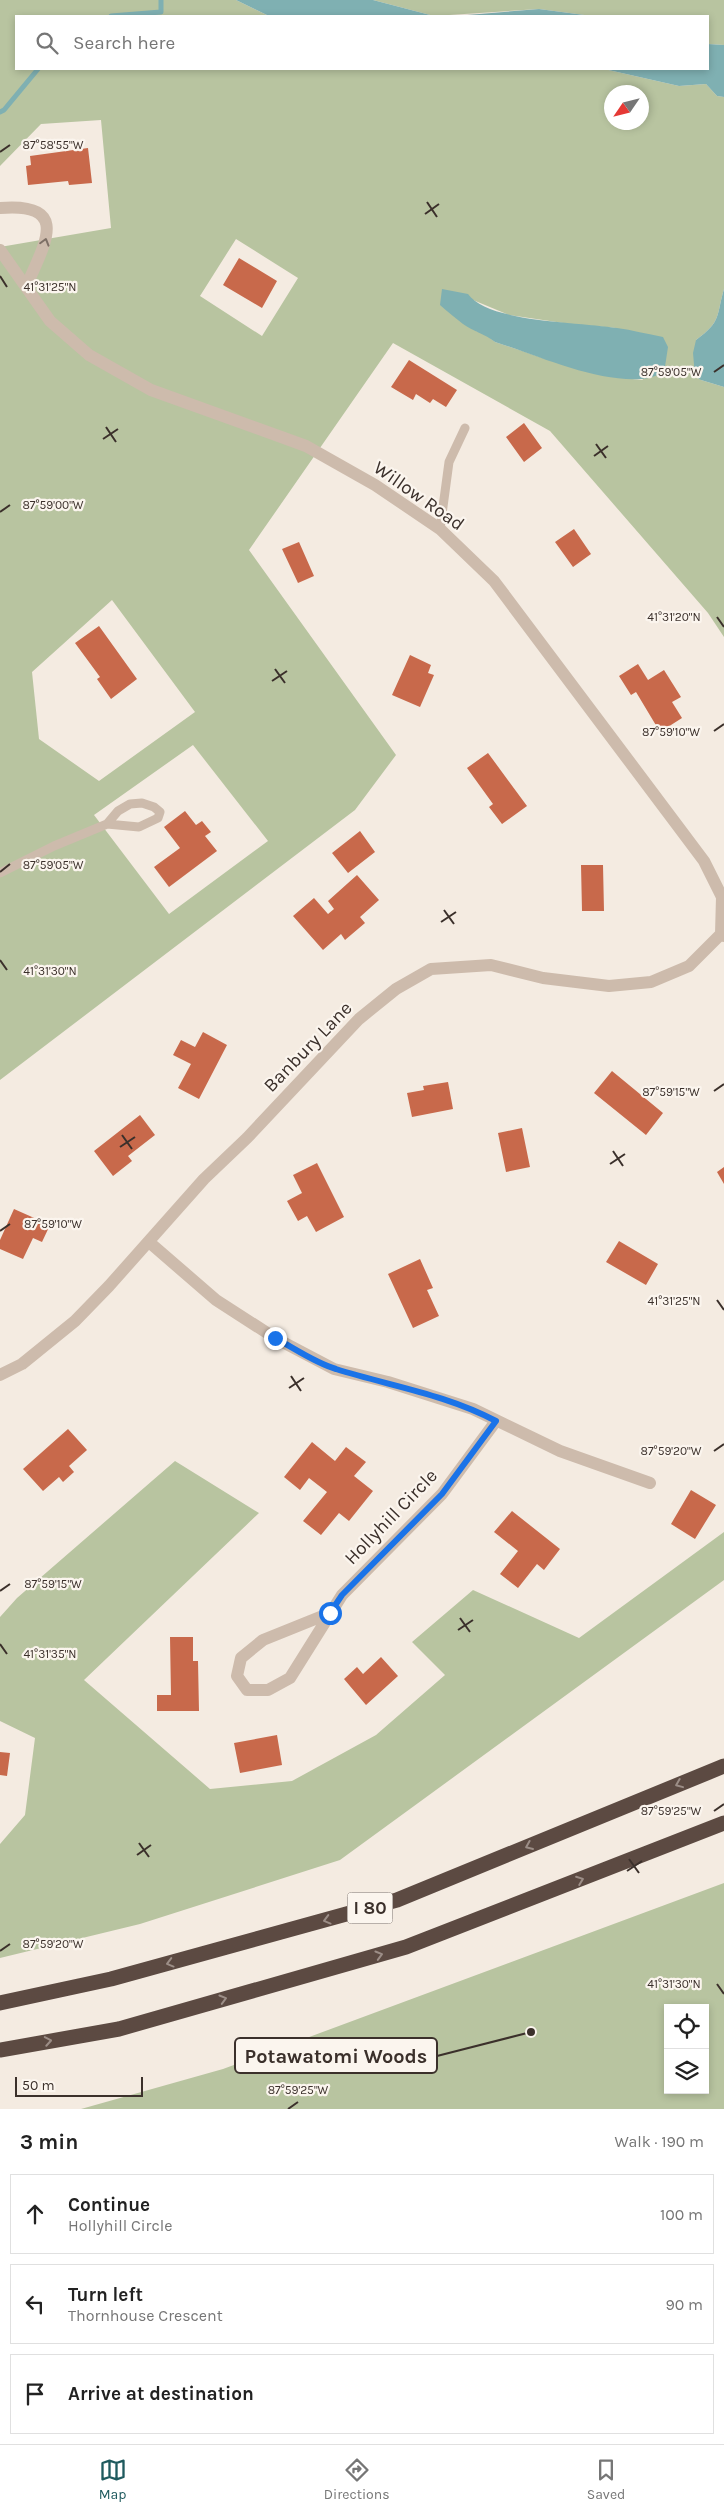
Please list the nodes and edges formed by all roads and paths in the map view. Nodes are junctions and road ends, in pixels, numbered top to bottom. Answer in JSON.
{"nodes":[{"id":1,"x":0,"y":208,"type":"edge"},
{"id":2,"x":0,"y":250,"type":"edge"},
{"id":3,"x":26,"y":287,"type":"junction"},
{"id":4,"x":465,"y":428,"type":"dead end"},
{"id":5,"x":440,"y":529,"type":"junction"},
{"id":6,"x":107,"y":824,"type":"junction"},
{"id":7,"x":0,"y":873,"type":"edge"},
{"id":8,"x":723,"y":935,"type":"edge"},
{"id":9,"x":149,"y":1242,"type":"junction"},
{"id":10,"x":0,"y":1375,"type":"edge"},
{"id":11,"x":496,"y":1421,"type":"junction"},
{"id":12,"x":650,"y":1483,"type":"dead end"},
{"id":13,"x":330,"y":1613,"type":"junction"},
{"id":14,"x":724,"y":1766,"type":"edge"},
{"id":15,"x":724,"y":1823,"type":"edge"},
{"id":16,"x":0,"y":2003,"type":"edge"},
{"id":17,"x":0,"y":2050,"type":"edge"}],
"edges":[{"from":3,"to":1,"type":"street","one_way":true},
{"from":2,"to":3,"type":"street","name":"Willow Road"},
{"from":3,"to":5,"type":"street","name":"Willow Road"},
{"from":4,"to":5,"type":"lane"},
{"from":5,"to":8,"type":"street","name":"Willow Road"},
{"from":6,"to":6,"type":"lane"},
{"from":6,"to":7,"type":"lane"},
{"from":8,"to":9,"type":"street","name":"Banbury Lane"},
{"from":9,"to":10,"type":"street","name":"Banbury Lane"},
{"from":9,"to":11,"type":"street"},
{"from":11,"to":12,"type":"street"},
{"from":11,"to":13,"type":"street","name":"Hollyhill Circle"},
{"from":13,"to":13,"type":"street","name":"Hollyhill Circle"},
{"from":14,"to":16,"type":"highway","number":"I 80","one_way":true},
{"from":17,"to":15,"type":"highway","number":"I 80","one_way":true}]}
